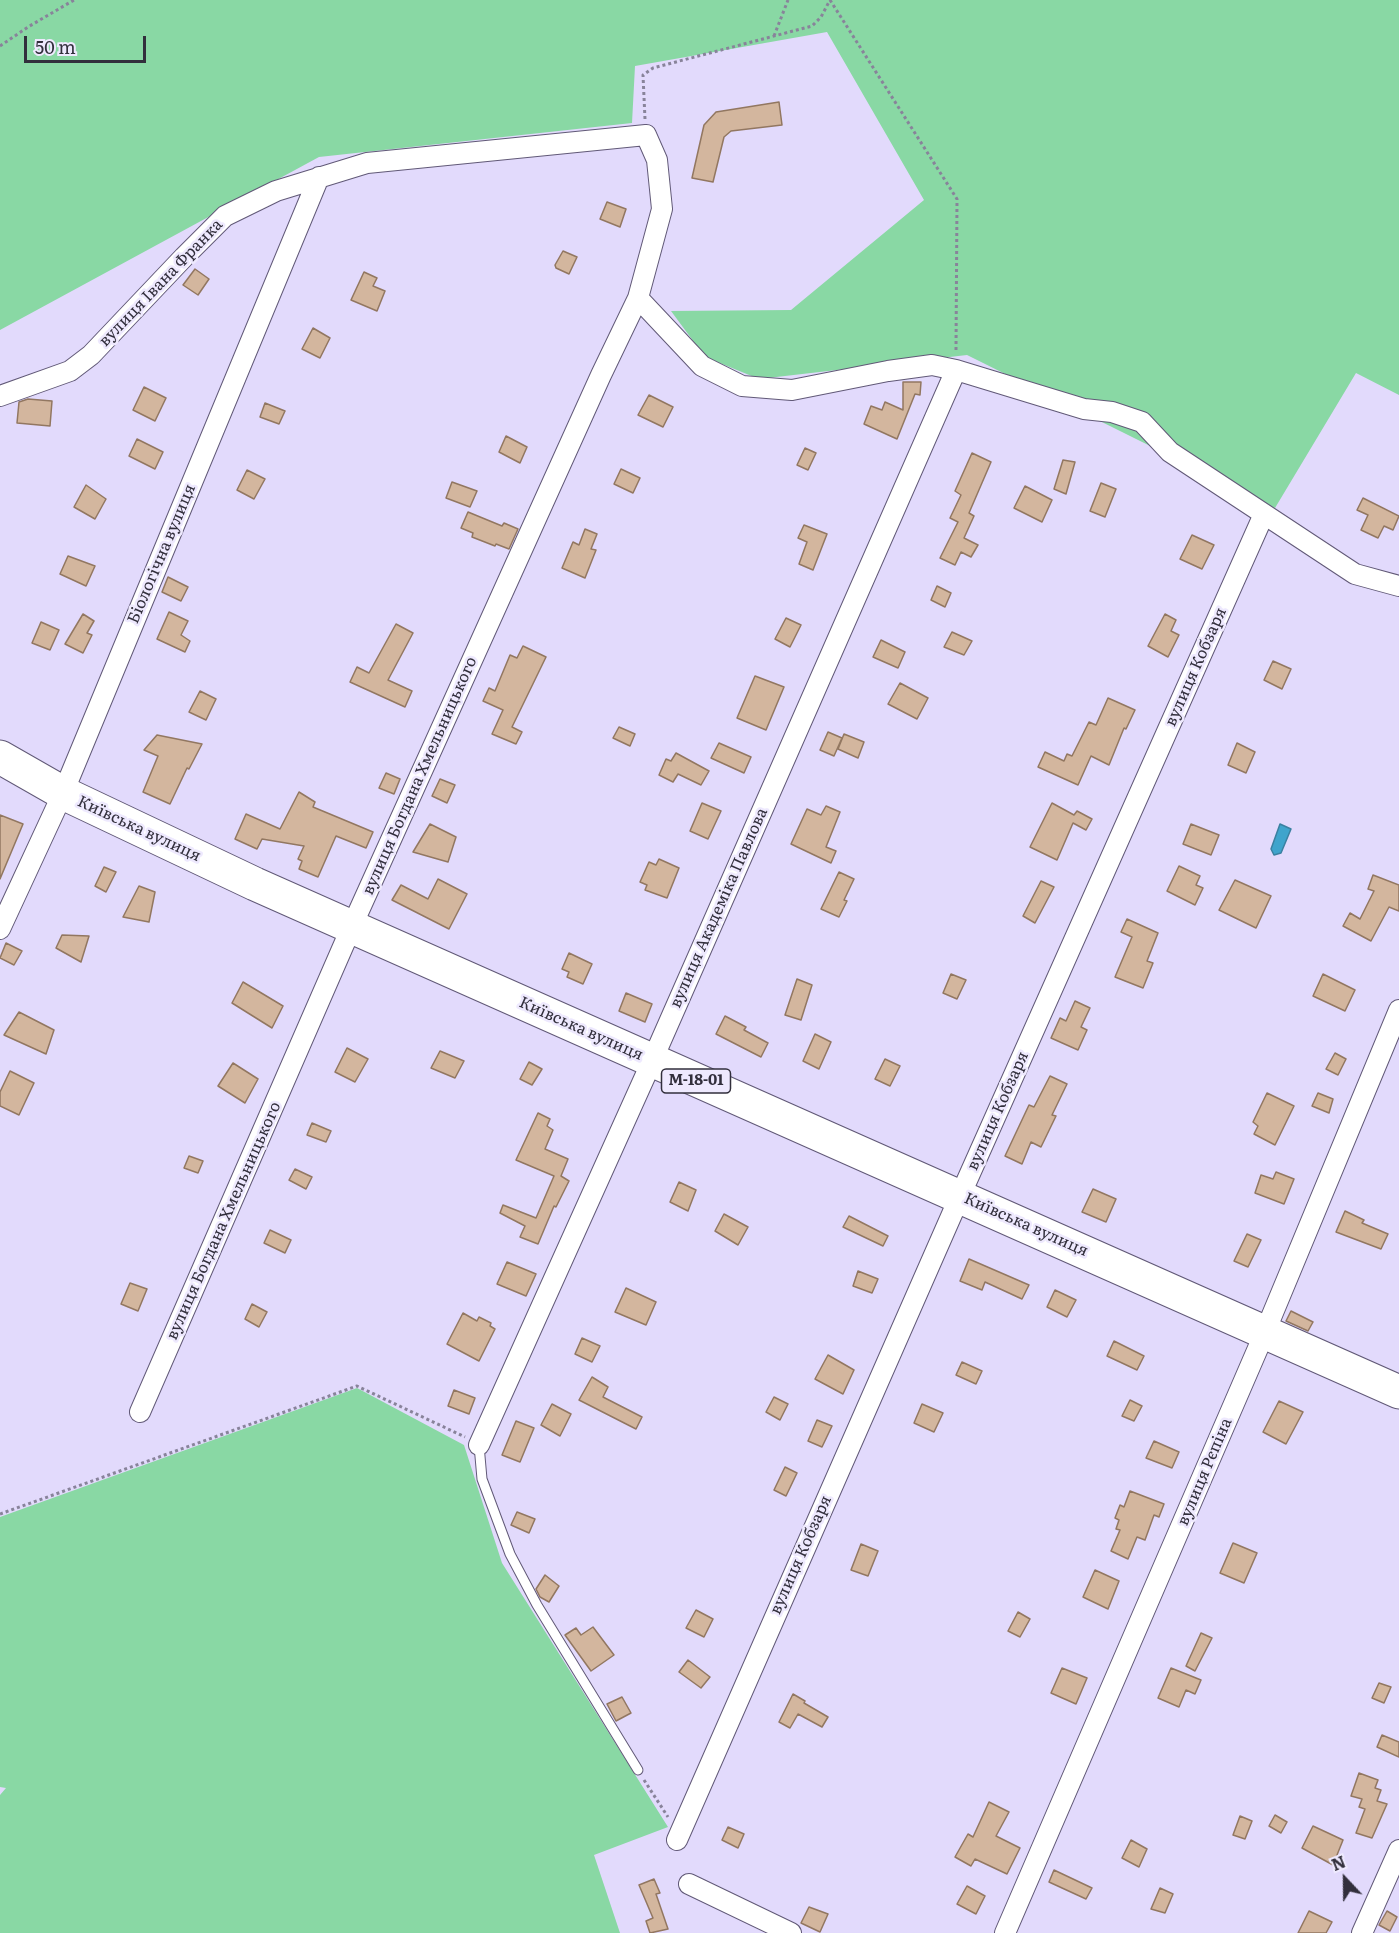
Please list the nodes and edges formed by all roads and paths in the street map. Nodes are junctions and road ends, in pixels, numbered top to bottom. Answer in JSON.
{"nodes":[{"id":1,"x":74,"y":0,"type":"edge"},
{"id":2,"x":788,"y":0,"type":"edge"},
{"id":3,"x":774,"y":36,"type":"junction"},
{"id":4,"x":0,"y":46,"type":"edge"},
{"id":5,"x":646,"y":135,"type":"junction"},
{"id":6,"x":319,"y":177,"type":"junction"},
{"id":7,"x":639,"y":297,"type":"junction"},
{"id":8,"x":956,"y":370,"type":"junction"},
{"id":9,"x":0,"y":396,"type":"edge"},
{"id":10,"x":1264,"y":514,"type":"junction"},
{"id":11,"x":1399,"y":586,"type":"edge"},
{"id":12,"x":0,"y":757,"type":"edge"},
{"id":13,"x":63,"y":793,"type":"junction"},
{"id":14,"x":352,"y":926,"type":"junction"},
{"id":15,"x":0,"y":929,"type":"edge"},
{"id":16,"x":1399,"y":1010,"type":"edge"},
{"id":17,"x":652,"y":1061,"type":"junction"},
{"id":18,"x":960,"y":1196,"type":"junction"},
{"id":19,"x":1265,"y":1332,"type":"junction"},
{"id":20,"x":1399,"y":1392,"type":"edge"},
{"id":21,"x":140,"y":1412,"type":"dead end"},
{"id":22,"x":479,"y":1445,"type":"junction"},
{"id":23,"x":0,"y":1514,"type":"edge"},
{"id":24,"x":638,"y":1770,"type":"joint"},
{"id":25,"x":678,"y":1837,"type":"joint"},
{"id":26,"x":1399,"y":1850,"type":"edge"},
{"id":27,"x":689,"y":1884,"type":"dead end"},
{"id":28,"x":791,"y":1933,"type":"edge"},
{"id":29,"x":1005,"y":1933,"type":"edge"},
{"id":30,"x":1362,"y":1933,"type":"edge"}],
"edges":[{"from":1,"to":4,"type":"path"},
{"from":2,"to":3,"type":"path"},
{"from":3,"to":5,"type":"path"},
{"from":3,"to":8,"type":"path"},
{"from":5,"to":6,"type":"street","name":"вулиця Івана Франка"},
{"from":5,"to":7,"type":"street","name":"вулиця Богдана Хмельницького"},
{"from":6,"to":9,"type":"street","name":"вулиця Івана Франка"},
{"from":6,"to":13,"type":"street","name":"Біологічна вулиця"},
{"from":7,"to":8,"type":"street"},
{"from":7,"to":14,"type":"street","name":"вулиця Богдана Хмельницького"},
{"from":8,"to":10,"type":"street"},
{"from":8,"to":17,"type":"street","name":"вулиця Академіка Павлова"},
{"from":10,"to":11,"type":"street"},
{"from":10,"to":18,"type":"street","name":"вулиця Кобзаря"},
{"from":12,"to":13,"type":"highway","name":"Київська вулиця","number":"М-18-01"},
{"from":13,"to":14,"type":"highway","name":"Київська вулиця","number":"М-18-01"},
{"from":13,"to":15,"type":"street","name":"Біологічна вулиця"},
{"from":14,"to":17,"type":"highway","name":"Київська вулиця","number":"М-18-01"},
{"from":14,"to":21,"type":"street","name":"вулиця Богдана Хмельницького"},
{"from":16,"to":19,"type":"street","name":"вулиця Рєпіна"},
{"from":17,"to":18,"type":"highway","name":"Київська вулиця","number":"М-18-01"},
{"from":17,"to":22,"type":"street","name":"вулиця Академіка Павлова"},
{"from":18,"to":19,"type":"highway","name":"Київська вулиця","number":"М-18-01"},
{"from":18,"to":25,"type":"street","name":"вулиця Кобзаря"},
{"from":19,"to":20,"type":"highway","name":"Київська вулиця","number":"М-18-01"},
{"from":19,"to":29,"type":"street","name":"вулиця Рєпіна"},
{"from":22,"to":23,"type":"path"},
{"from":22,"to":24,"type":"lane"},
{"from":24,"to":25,"type":"path"},
{"from":26,"to":30,"type":"street"},
{"from":27,"to":28,"type":"street"}]}
